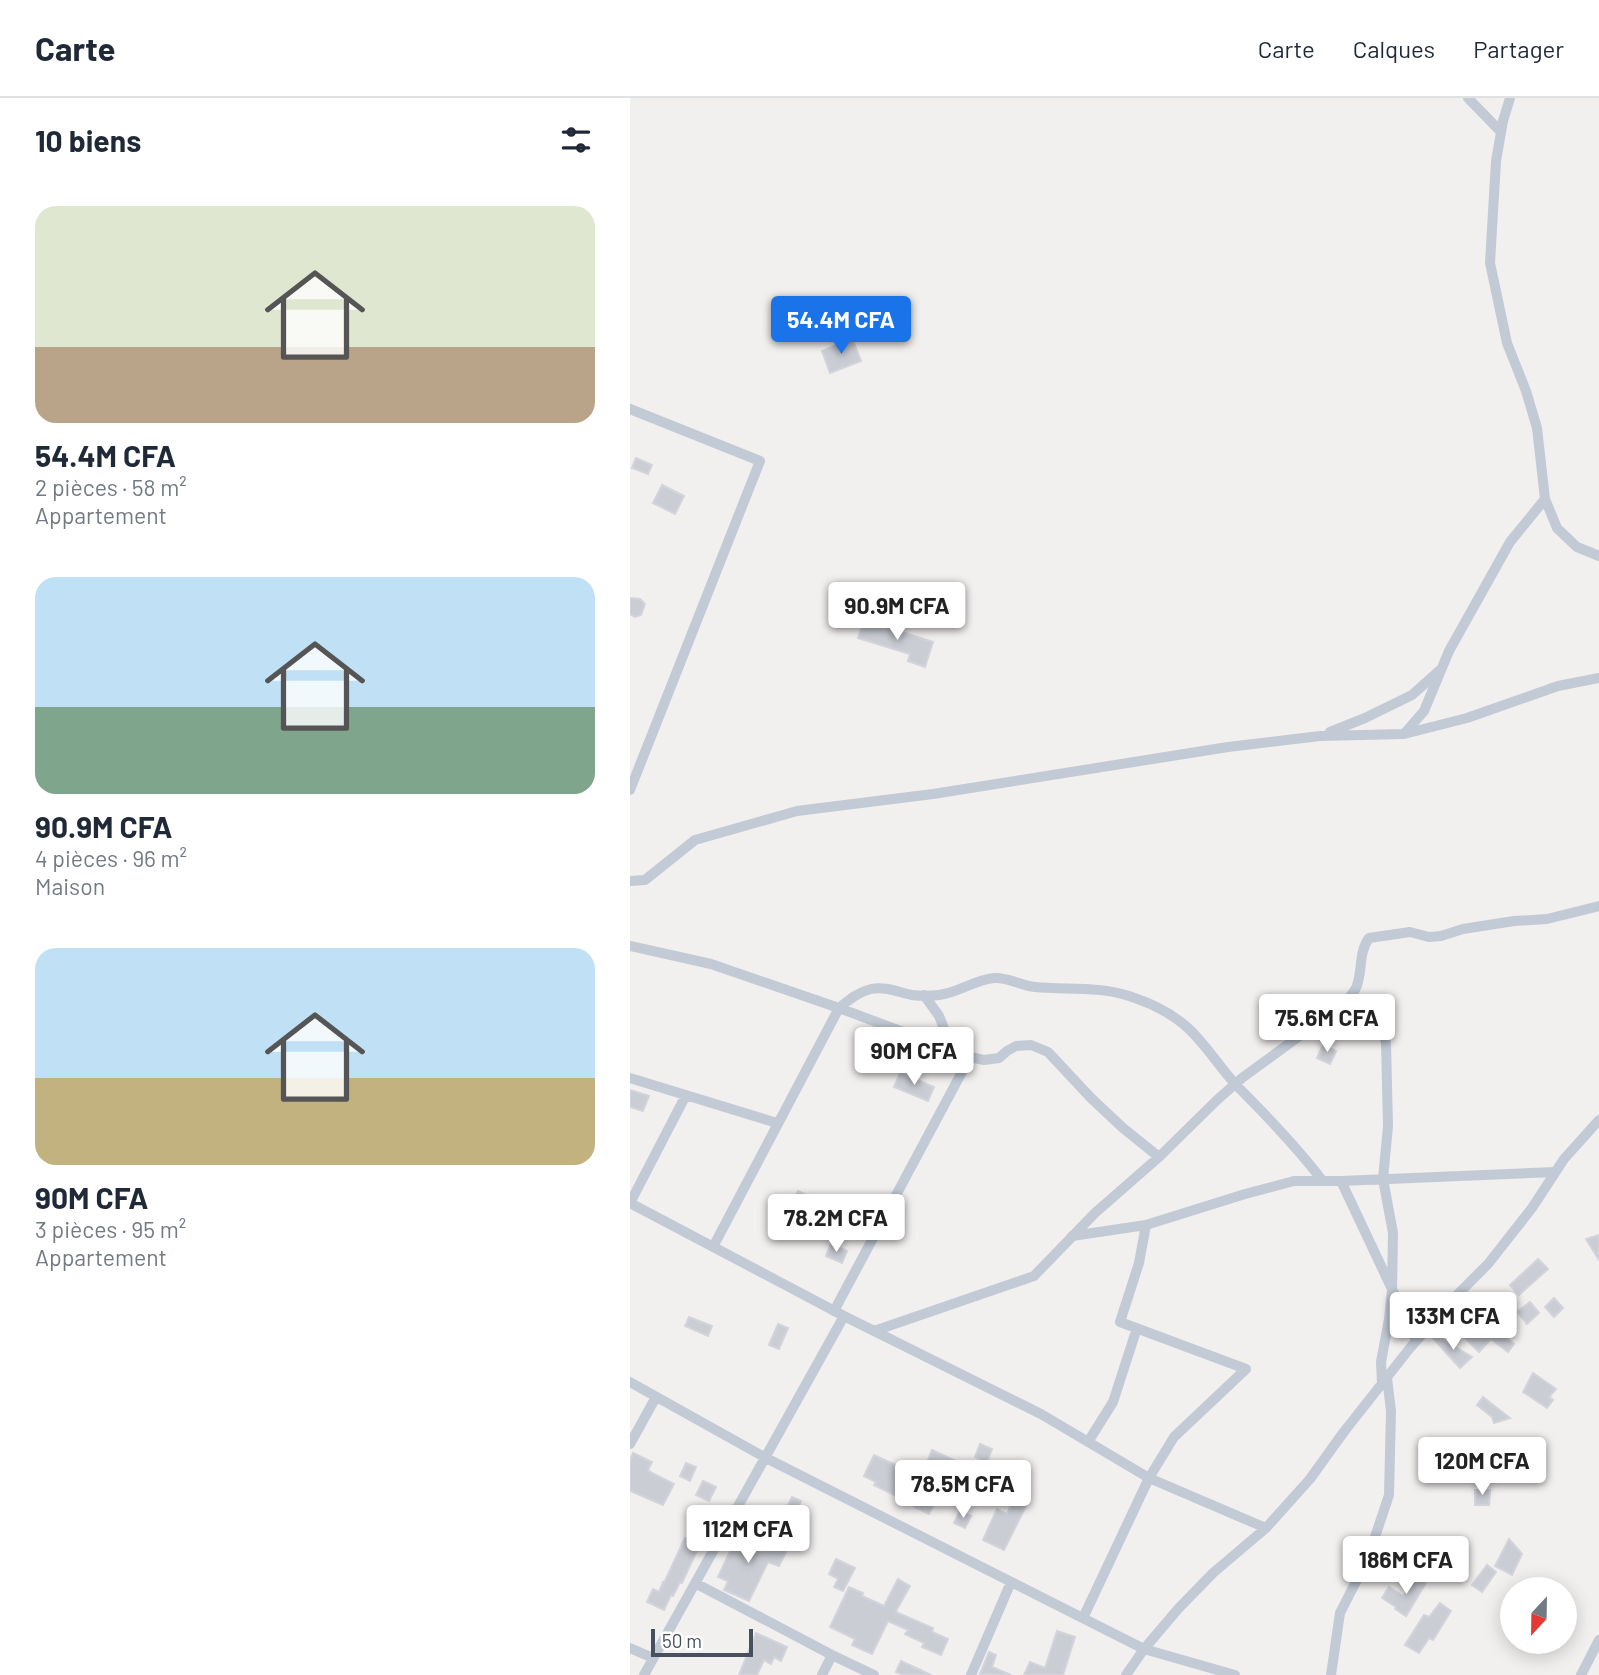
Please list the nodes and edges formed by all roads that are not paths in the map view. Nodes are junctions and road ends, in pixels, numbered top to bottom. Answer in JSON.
{"nodes":[{"id":1,"x":1468,"y":98,"type":"edge"},
{"id":2,"x":1510,"y":98,"type":"edge"},
{"id":3,"x":1501,"y":132,"type":"junction"},
{"id":4,"x":630,"y":409,"type":"edge"},
{"id":5,"x":1545,"y":499,"type":"junction"},
{"id":6,"x":1599,"y":556,"type":"edge"},
{"id":7,"x":1442,"y":669,"type":"junction"},
{"id":8,"x":1599,"y":678,"type":"edge"},
{"id":9,"x":1404,"y":734,"type":"junction"},
{"id":10,"x":1320,"y":736,"type":"junction"},
{"id":11,"x":630,"y":790,"type":"edge"},
{"id":12,"x":630,"y":881,"type":"edge"},
{"id":13,"x":1599,"y":906,"type":"edge"},
{"id":14,"x":630,"y":946,"type":"edge"},
{"id":15,"x":924,"y":995,"type":"junction"},
{"id":16,"x":1346,"y":1002,"type":"junction"},
{"id":17,"x":839,"y":1007,"type":"junction"},
{"id":18,"x":953,"y":1051,"type":"junction"},
{"id":19,"x":970,"y":1057,"type":"junction"},
{"id":20,"x":630,"y":1078,"type":"edge"},
{"id":21,"x":1235,"y":1084,"type":"junction"},
{"id":22,"x":686,"y":1095,"type":"junction"},
{"id":23,"x":1599,"y":1120,"type":"edge"},
{"id":24,"x":777,"y":1123,"type":"junction"},
{"id":25,"x":1159,"y":1157,"type":"junction"},
{"id":26,"x":1555,"y":1172,"type":"junction"},
{"id":27,"x":1383,"y":1179,"type":"junction"},
{"id":28,"x":1322,"y":1180,"type":"junction"},
{"id":29,"x":1341,"y":1181,"type":"junction"},
{"id":30,"x":630,"y":1203,"type":"edge"},
{"id":31,"x":1146,"y":1225,"type":"junction"},
{"id":32,"x":1072,"y":1236,"type":"junction"},
{"id":33,"x":713,"y":1247,"type":"junction"},
{"id":34,"x":1392,"y":1291,"type":"junction"},
{"id":35,"x":839,"y":1313,"type":"junction"},
{"id":36,"x":1137,"y":1328,"type":"junction"},
{"id":37,"x":874,"y":1331,"type":"junction"},
{"id":38,"x":1416,"y":1340,"type":"junction"},
{"id":39,"x":1385,"y":1381,"type":"junction"},
{"id":40,"x":630,"y":1382,"type":"edge"},
{"id":41,"x":656,"y":1397,"type":"junction"},
{"id":42,"x":1088,"y":1442,"type":"junction"},
{"id":43,"x":630,"y":1444,"type":"edge"},
{"id":44,"x":766,"y":1458,"type":"junction"},
{"id":45,"x":1149,"y":1478,"type":"junction"},
{"id":46,"x":1266,"y":1528,"type":"junction"},
{"id":47,"x":1011,"y":1582,"type":"junction"},
{"id":48,"x":695,"y":1583,"type":"junction"},
{"id":49,"x":1083,"y":1618,"type":"junction"},
{"id":50,"x":1599,"y":1640,"type":"edge"},
{"id":51,"x":630,"y":1647,"type":"edge"},
{"id":52,"x":1144,"y":1649,"type":"junction"},
{"id":53,"x":832,"y":1655,"type":"junction"},
{"id":54,"x":653,"y":1657,"type":"junction"},
{"id":55,"x":644,"y":1675,"type":"edge"},
{"id":56,"x":822,"y":1675,"type":"edge"},
{"id":57,"x":874,"y":1675,"type":"edge"},
{"id":58,"x":971,"y":1675,"type":"edge"},
{"id":59,"x":1126,"y":1675,"type":"edge"},
{"id":60,"x":1235,"y":1675,"type":"edge"},
{"id":61,"x":1331,"y":1675,"type":"edge"},
{"id":62,"x":1581,"y":1675,"type":"edge"}],
"edges":[{"from":1,"to":3,"type":"street"},
{"from":2,"to":3,"type":"street"},
{"from":3,"to":5,"type":"street"},
{"from":4,"to":11,"type":"street"},
{"from":5,"to":6,"type":"street"},
{"from":5,"to":7,"type":"street"},
{"from":7,"to":9,"type":"street"},
{"from":7,"to":10,"type":"street"},
{"from":8,"to":9,"type":"street"},
{"from":9,"to":10,"type":"street"},
{"from":10,"to":12,"type":"street"},
{"from":13,"to":16,"type":"street"},
{"from":14,"to":17,"type":"street"},
{"from":15,"to":17,"type":"street"},
{"from":15,"to":18,"type":"street"},
{"from":15,"to":21,"type":"street"},
{"from":16,"to":21,"type":"street"},
{"from":16,"to":27,"type":"street"},
{"from":17,"to":18,"type":"street"},
{"from":17,"to":24,"type":"street"},
{"from":18,"to":19,"type":"street"},
{"from":19,"to":25,"type":"street"},
{"from":19,"to":35,"type":"street"},
{"from":20,"to":22,"type":"street"},
{"from":21,"to":25,"type":"street"},
{"from":21,"to":28,"type":"street"},
{"from":22,"to":24,"type":"street"},
{"from":22,"to":30,"type":"street"},
{"from":23,"to":26,"type":"street"},
{"from":24,"to":33,"type":"street"},
{"from":25,"to":32,"type":"street"},
{"from":26,"to":27,"type":"street"},
{"from":26,"to":38,"type":"street"},
{"from":27,"to":29,"type":"street"},
{"from":27,"to":34,"type":"street"},
{"from":28,"to":29,"type":"street"},
{"from":28,"to":31,"type":"street"},
{"from":29,"to":34,"type":"street"},
{"from":30,"to":33,"type":"street"},
{"from":31,"to":32,"type":"street"},
{"from":31,"to":36,"type":"street"},
{"from":32,"to":37,"type":"street"},
{"from":33,"to":35,"type":"street"},
{"from":34,"to":38,"type":"street"},
{"from":34,"to":39,"type":"street"},
{"from":35,"to":37,"type":"street"},
{"from":35,"to":44,"type":"street"},
{"from":36,"to":42,"type":"street"},
{"from":36,"to":45,"type":"street"},
{"from":37,"to":42,"type":"street"},
{"from":38,"to":39,"type":"street"},
{"from":39,"to":46,"type":"street"},
{"from":39,"to":61,"type":"street"},
{"from":40,"to":41,"type":"street"},
{"from":41,"to":43,"type":"street"},
{"from":41,"to":44,"type":"street"},
{"from":42,"to":45,"type":"street"},
{"from":44,"to":47,"type":"street"},
{"from":44,"to":48,"type":"street"},
{"from":45,"to":46,"type":"street"},
{"from":45,"to":49,"type":"street"},
{"from":46,"to":52,"type":"street"},
{"from":47,"to":49,"type":"street"},
{"from":47,"to":58,"type":"street"},
{"from":48,"to":53,"type":"street"},
{"from":48,"to":54,"type":"street"},
{"from":49,"to":52,"type":"street"},
{"from":50,"to":62,"type":"street"},
{"from":51,"to":54,"type":"street"},
{"from":52,"to":59,"type":"street"},
{"from":52,"to":60,"type":"street"},
{"from":53,"to":56,"type":"street"},
{"from":53,"to":57,"type":"street"},
{"from":54,"to":55,"type":"street"}]}
